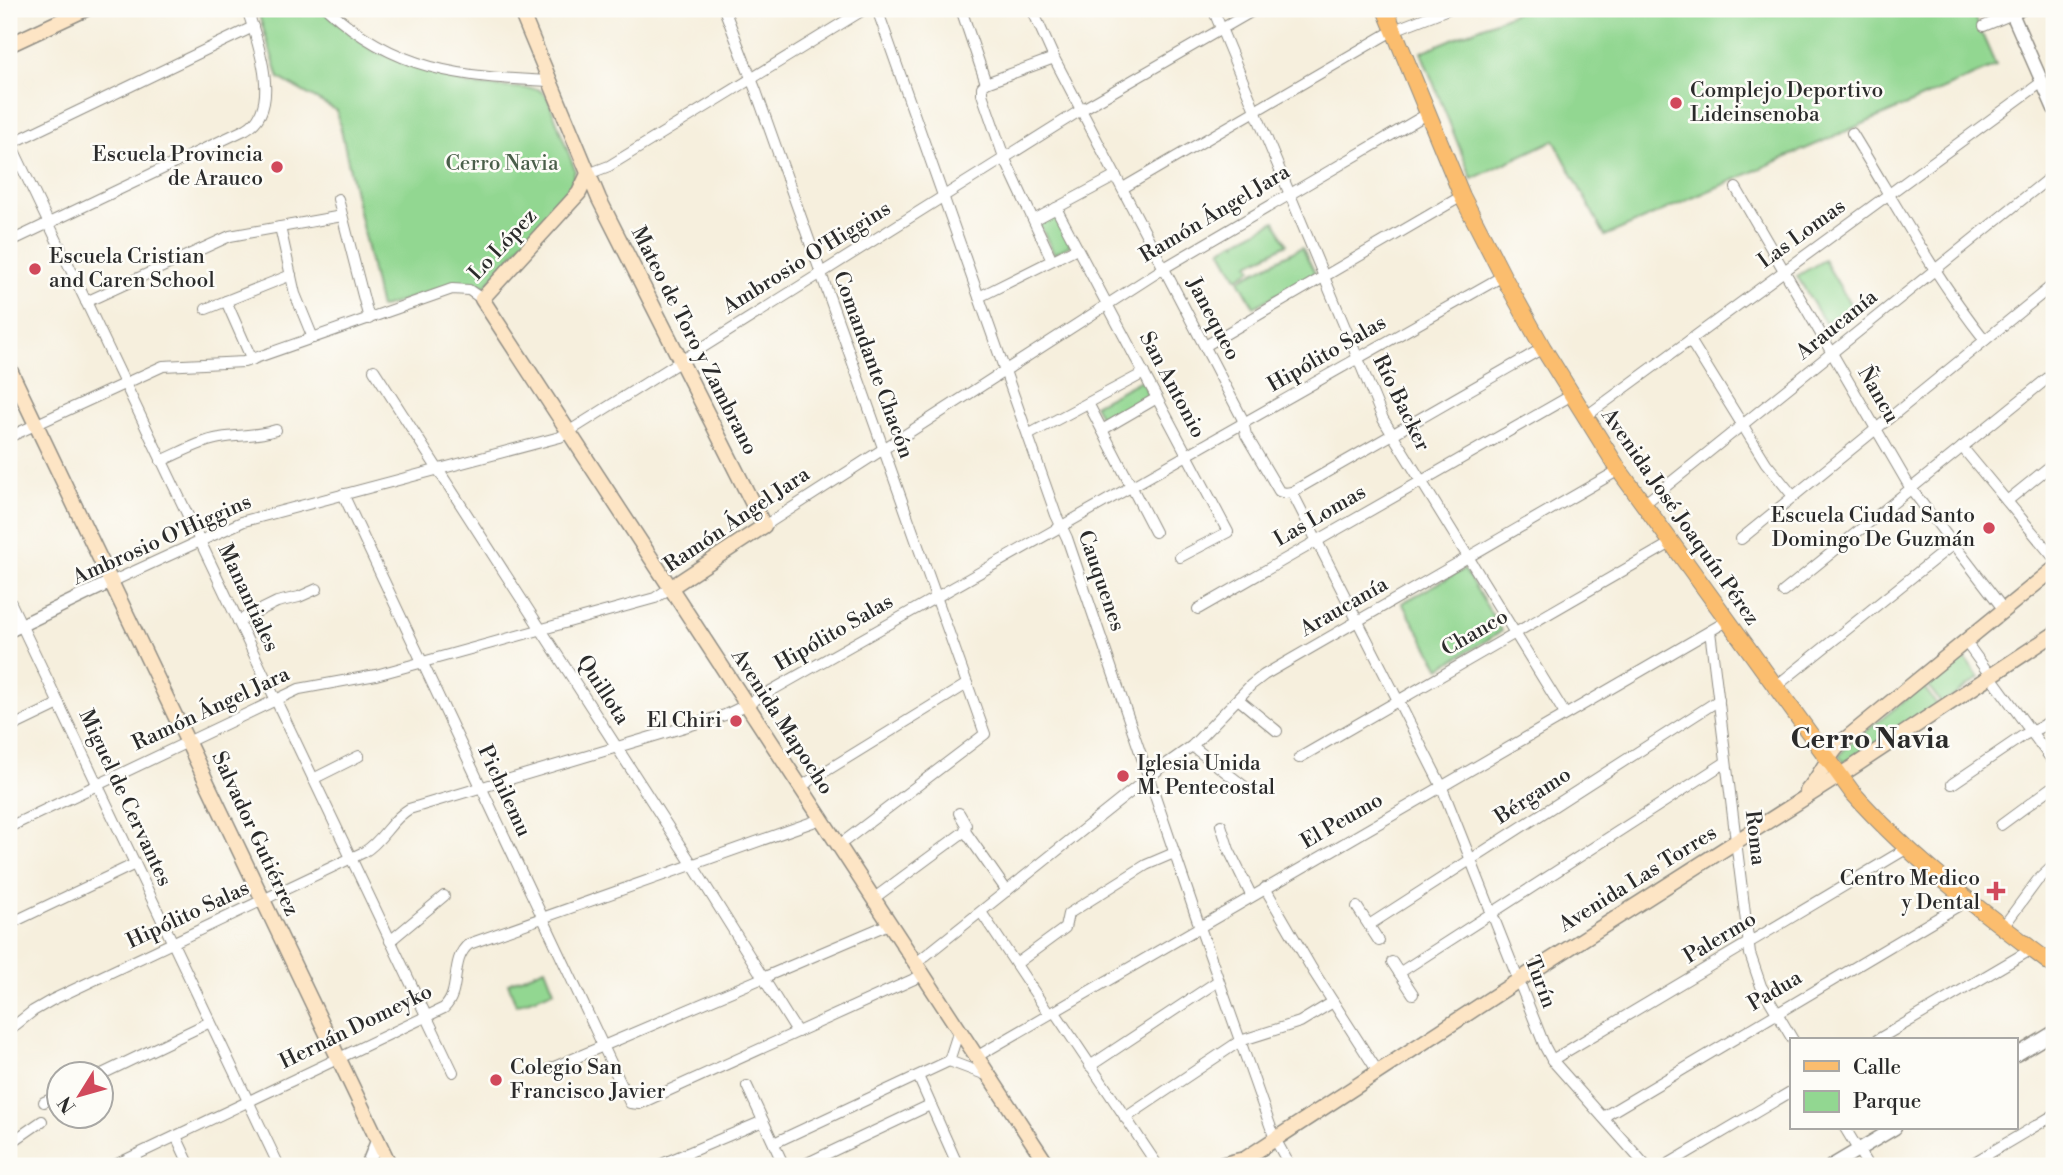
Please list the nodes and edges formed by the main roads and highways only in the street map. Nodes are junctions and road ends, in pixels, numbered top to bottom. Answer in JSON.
{"nodes":[{"id":1,"x":86,"y":9,"type":"edge"},
{"id":2,"x":520,"y":9,"type":"edge"},
{"id":3,"x":1385,"y":9,"type":"edge"},
{"id":4,"x":9,"y":45,"type":"edge"},
{"id":5,"x":588,"y":174,"type":"junction"},
{"id":6,"x":579,"y":193,"type":"junction"},
{"id":7,"x":599,"y":199,"type":"junction"},
{"id":8,"x":482,"y":299,"type":"joint"},
{"id":9,"x":9,"y":368,"type":"edge"},
{"id":10,"x":764,"y":526,"type":"joint"},
{"id":11,"x":2054,"y":569,"type":"edge"},
{"id":12,"x":670,"y":588,"type":"junction"},
{"id":13,"x":2054,"y":634,"type":"edge"},
{"id":14,"x":1828,"y":761,"type":"junction"},
{"id":15,"x":1839,"y":776,"type":"junction"},
{"id":16,"x":1791,"y":807,"type":"junction"},
{"id":17,"x":2053,"y":963,"type":"edge"},
{"id":18,"x":1239,"y":1163,"type":"edge"},
{"id":19,"x":390,"y":1166,"type":"edge"},
{"id":20,"x":1048,"y":1166,"type":"edge"},
{"id":21,"x":1216,"y":1166,"type":"edge"}],
"edges":[{"from":1,"to":4,"type":"main road"},
{"from":2,"to":5,"type":"main road"},
{"from":3,"to":14,"type":"main road","name":"Avenida José Joaquín Pérez"},
{"from":5,"to":6,"type":"main road","name":"Lo López"},
{"from":5,"to":7,"type":"main road","name":"Mateo de Toro y Zambrano"},
{"from":6,"to":7,"type":"main road"},
{"from":6,"to":8,"type":"main road","name":"Lo López"},
{"from":7,"to":10,"type":"main road","name":"Mateo de Toro y Zambrano"},
{"from":8,"to":12,"type":"main road","name":"Avenida Mapocho"},
{"from":9,"to":19,"type":"main road","name":"Salvador Gutiérrez"},
{"from":10,"to":12,"type":"main road","name":"Ramón Ángel Jara"},
{"from":11,"to":14,"type":"main road"},
{"from":12,"to":20,"type":"main road","name":"Avenida Mapocho"},
{"from":13,"to":15,"type":"main road","name":"Avenida Las Torres"},
{"from":14,"to":15,"type":"main road","name":"Avenida José Joaquín Pérez"},
{"from":14,"to":16,"type":"main road"},
{"from":15,"to":16,"type":"main road","name":"Avenida Las Torres"},
{"from":15,"to":17,"type":"main road","name":"Avenida José Joaquín Pérez"},
{"from":16,"to":18,"type":"main road","name":"Avenida Las Torres"},
{"from":18,"to":21,"type":"main road","name":"Avenida Las Torres"}]}
